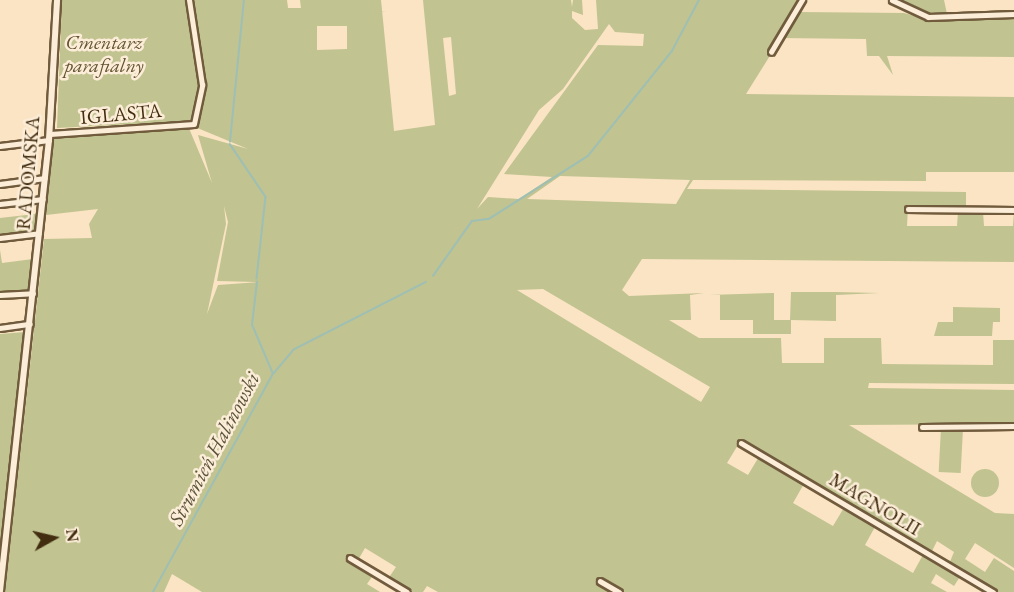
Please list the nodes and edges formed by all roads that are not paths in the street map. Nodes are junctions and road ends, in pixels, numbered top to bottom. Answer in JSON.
{"nodes":[{"id":1,"x":57,"y":0,"type":"edge"},
{"id":2,"x":189,"y":0,"type":"edge"},
{"id":3,"x":802,"y":0,"type":"edge"},
{"id":4,"x":892,"y":0,"type":"edge"},
{"id":5,"x":1014,"y":14,"type":"edge"},
{"id":6,"x":771,"y":52,"type":"dead end"},
{"id":7,"x":49,"y":137,"type":"junction"},
{"id":8,"x":0,"y":146,"type":"edge"},
{"id":9,"x":45,"y":178,"type":"junction"},
{"id":10,"x":0,"y":184,"type":"edge"},
{"id":11,"x":43,"y":199,"type":"junction"},
{"id":12,"x":0,"y":204,"type":"edge"},
{"id":13,"x":908,"y":209,"type":"dead end"},
{"id":14,"x":1014,"y":210,"type":"edge"},
{"id":15,"x":39,"y":233,"type":"junction"},
{"id":16,"x":0,"y":238,"type":"edge"},
{"id":17,"x":33,"y":293,"type":"junction"},
{"id":18,"x":0,"y":295,"type":"edge"},
{"id":19,"x":30,"y":324,"type":"junction"},
{"id":20,"x":0,"y":328,"type":"edge"},
{"id":21,"x":1014,"y":426,"type":"edge"},
{"id":22,"x":922,"y":427,"type":"dead end"},
{"id":23,"x":741,"y":442,"type":"dead end"},
{"id":24,"x":350,"y":558,"type":"dead end"},
{"id":25,"x":600,"y":581,"type":"dead end"},
{"id":26,"x":0,"y":591,"type":"edge"},
{"id":27,"x":407,"y":592,"type":"edge"},
{"id":28,"x":619,"y":592,"type":"edge"},
{"id":29,"x":993,"y":592,"type":"edge"}],
"edges":[{"from":1,"to":7,"type":"street","name":"RADOMSKA"},
{"from":2,"to":7,"type":"street","name":"IGLASTA"},
{"from":3,"to":6,"type":"street"},
{"from":4,"to":5,"type":"street"},
{"from":7,"to":8,"type":"street","name":"IGLASTA"},
{"from":7,"to":9,"type":"street","name":"RADOMSKA"},
{"from":9,"to":10,"type":"street"},
{"from":9,"to":11,"type":"street","name":"RADOMSKA"},
{"from":11,"to":12,"type":"street"},
{"from":11,"to":15,"type":"street","name":"RADOMSKA"},
{"from":13,"to":14,"type":"street"},
{"from":15,"to":16,"type":"street"},
{"from":15,"to":17,"type":"street","name":"RADOMSKA"},
{"from":17,"to":18,"type":"street"},
{"from":17,"to":19,"type":"street","name":"RADOMSKA"},
{"from":19,"to":20,"type":"street"},
{"from":19,"to":26,"type":"street","name":"RADOMSKA"},
{"from":21,"to":22,"type":"street"},
{"from":23,"to":29,"type":"street","name":"MAGNOLII"},
{"from":24,"to":27,"type":"street"},
{"from":25,"to":28,"type":"street"}]}
